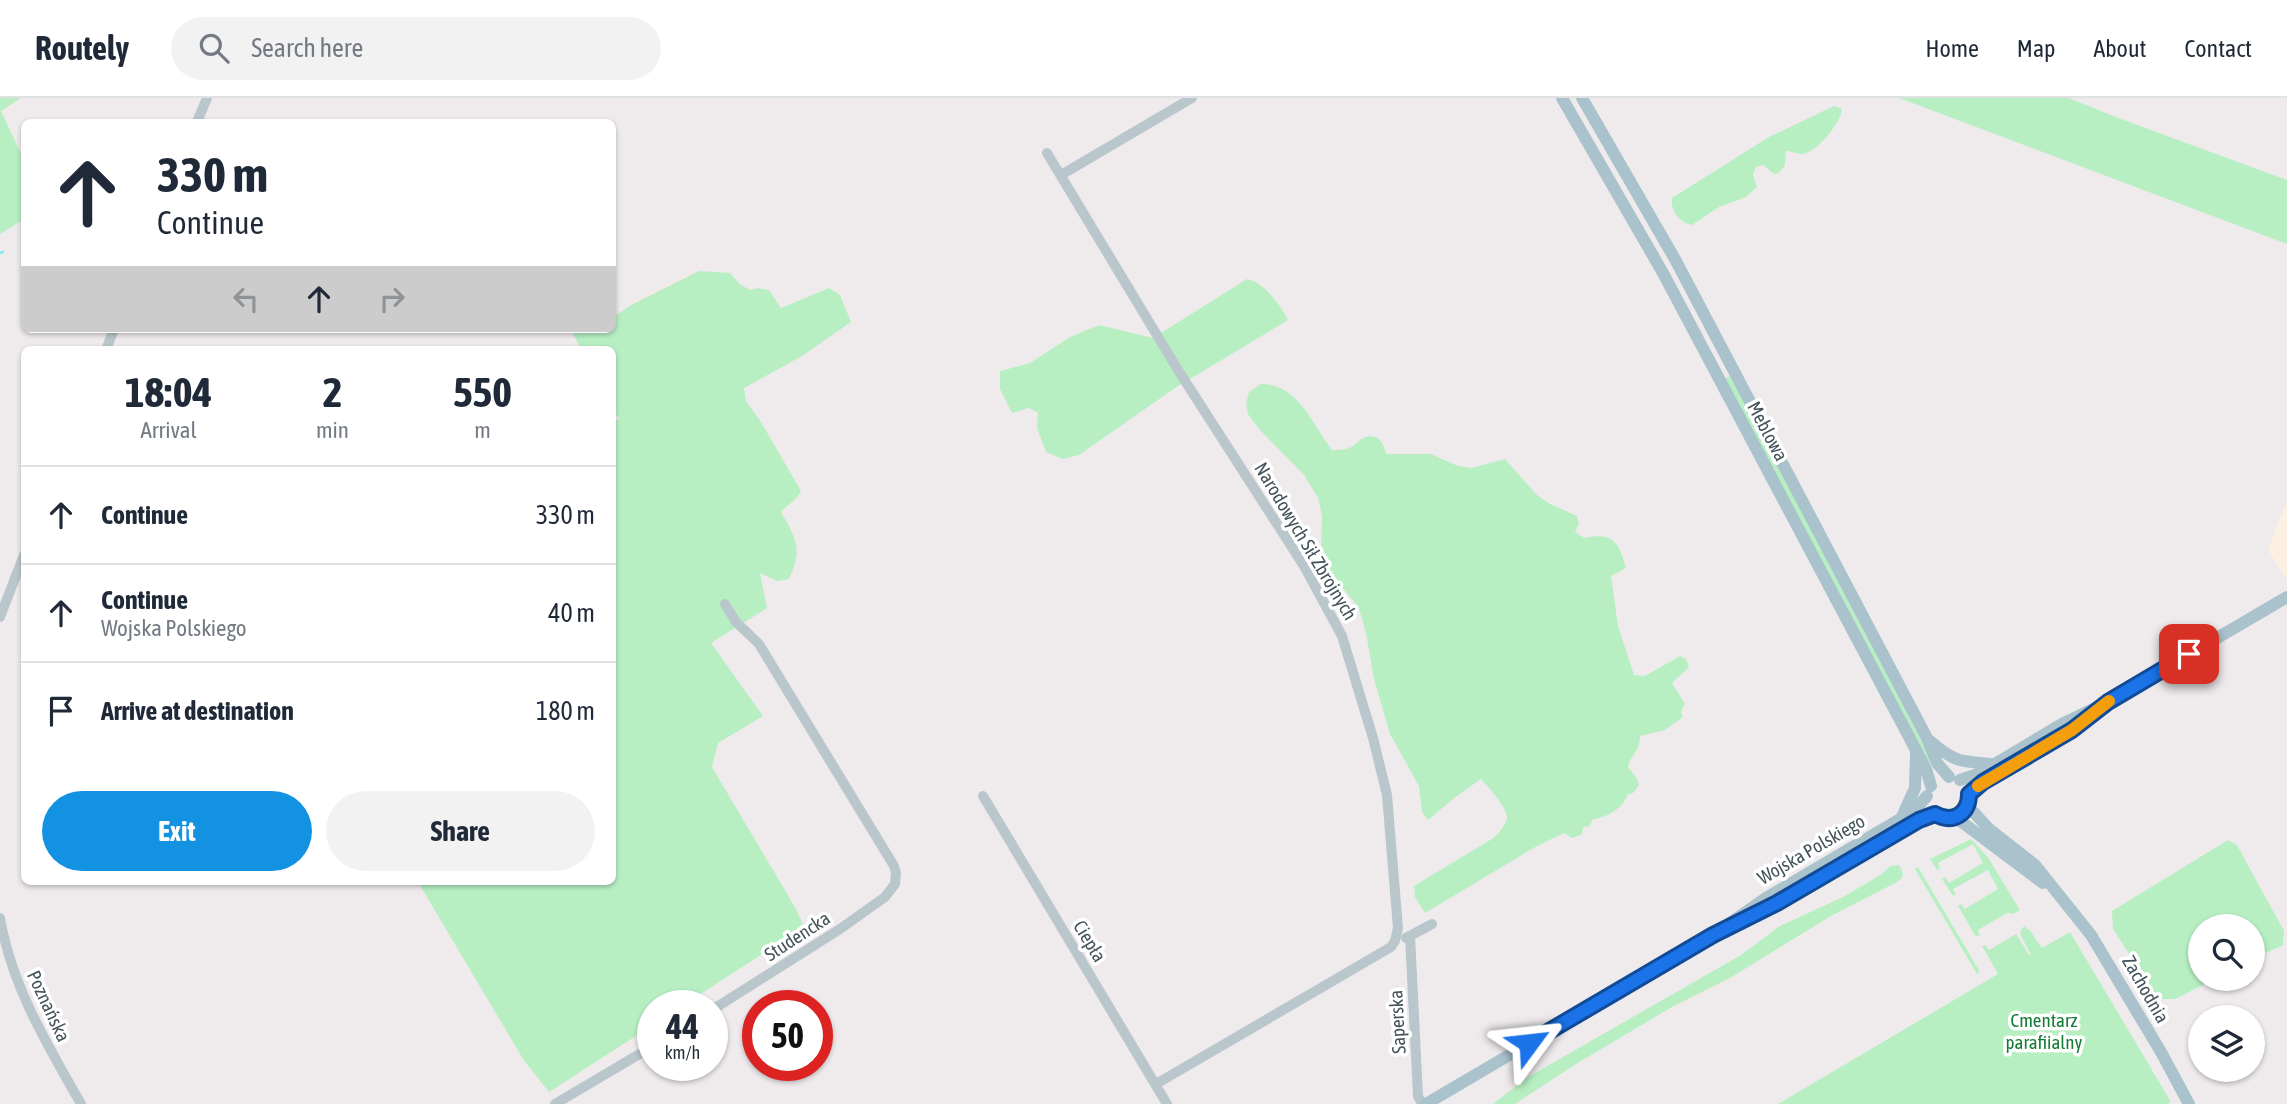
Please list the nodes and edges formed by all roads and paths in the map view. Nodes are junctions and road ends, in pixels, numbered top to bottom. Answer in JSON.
{"nodes":[{"id":1,"x":207,"y":98,"type":"edge"},
{"id":2,"x":1192,"y":98,"type":"edge"},
{"id":3,"x":1562,"y":98,"type":"edge"},
{"id":4,"x":1581,"y":98,"type":"edge"},
{"id":5,"x":198,"y":119,"type":"edge"},
{"id":6,"x":1047,"y":153,"type":"dead end"},
{"id":7,"x":1061,"y":175,"type":"junction"},
{"id":8,"x":21,"y":563,"type":"edge"},
{"id":9,"x":2287,"y":597,"type":"edge"},
{"id":10,"x":725,"y":604,"type":"dead end"},
{"id":11,"x":0,"y":617,"type":"edge"},
{"id":12,"x":2108,"y":702,"type":"junction"},
{"id":13,"x":1927,"y":738,"type":"junction"},
{"id":14,"x":1916,"y":753,"type":"junction"},
{"id":15,"x":1993,"y":764,"type":"junction"},
{"id":16,"x":1955,"y":778,"type":"junction"},
{"id":17,"x":1929,"y":791,"type":"junction"},
{"id":18,"x":983,"y":796,"type":"dead end"},
{"id":19,"x":1968,"y":800,"type":"junction"},
{"id":20,"x":1935,"y":814,"type":"junction"},
{"id":21,"x":1955,"y":817,"type":"junction"},
{"id":22,"x":1901,"y":819,"type":"junction"},
{"id":23,"x":2062,"y":898,"type":"junction"},
{"id":24,"x":0,"y":918,"type":"edge"},
{"id":25,"x":1432,"y":924,"type":"dead end"},
{"id":26,"x":1,"y":930,"type":"edge"},
{"id":27,"x":1713,"y":935,"type":"junction"},
{"id":28,"x":1410,"y":936,"type":"junction"},
{"id":29,"x":1395,"y":941,"type":"junction"},
{"id":30,"x":728,"y":1000,"type":"edge"},
{"id":31,"x":637,"y":1055,"type":"edge"},
{"id":32,"x":1156,"y":1084,"type":"junction"},
{"id":33,"x":81,"y":1104,"type":"edge"},
{"id":34,"x":555,"y":1104,"type":"edge"},
{"id":35,"x":1167,"y":1104,"type":"edge"},
{"id":36,"x":1424,"y":1104,"type":"edge"},
{"id":37,"x":2189,"y":1104,"type":"edge"}],
"edges":[{"from":1,"to":5,"type":"street"},
{"from":2,"to":7,"type":"street"},
{"from":3,"to":14,"type":"main road","name":"Meblowa"},
{"from":4,"to":13,"type":"main road","name":"Meblowa"},
{"from":6,"to":7,"type":"street","name":"Narodowych Sił Zbrojnych"},
{"from":7,"to":29,"type":"street","name":"Narodowych Sił Zbrojnych"},
{"from":8,"to":11,"type":"street"},
{"from":9,"to":12,"type":"main road"},
{"from":10,"to":30,"type":"street","name":"Studencka"},
{"from":12,"to":15,"type":"main road"},
{"from":12,"to":19,"type":"main road"},
{"from":13,"to":15,"type":"main road"},
{"from":13,"to":16,"type":"main road","name":"Meblowa"},
{"from":14,"to":17,"type":"main road","name":"Meblowa"},
{"from":14,"to":22,"type":"main road"},
{"from":15,"to":16,"type":"main road"},
{"from":16,"to":17,"type":"main road"},
{"from":16,"to":19,"type":"main road"},
{"from":17,"to":20,"type":"main road"},
{"from":17,"to":22,"type":"main road","name":"Wojska Polskiego"},
{"from":18,"to":32,"type":"street","name":"Ciepła"},
{"from":19,"to":21,"type":"main road"},
{"from":19,"to":23,"type":"main road","name":"Zachodnia"},
{"from":20,"to":21,"type":"main road"},
{"from":20,"to":27,"type":"main road","name":"Wojska Polskiego"},
{"from":21,"to":23,"type":"main road","name":"Zachodnia"},
{"from":22,"to":27,"type":"main road","name":"Wojska Polskiego"},
{"from":23,"to":37,"type":"main road","name":"Zachodnia"},
{"from":24,"to":26,"type":"street","name":"Poznańska"},
{"from":25,"to":28,"type":"street"},
{"from":26,"to":33,"type":"street","name":"Poznańska"},
{"from":27,"to":36,"type":"main road","name":"Wojska Polskiego"},
{"from":28,"to":29,"type":"street"},
{"from":28,"to":36,"type":"street","name":"Saperska"},
{"from":29,"to":32,"type":"street"},
{"from":31,"to":34,"type":"street"},
{"from":32,"to":35,"type":"street","name":"Ciepła"}]}
